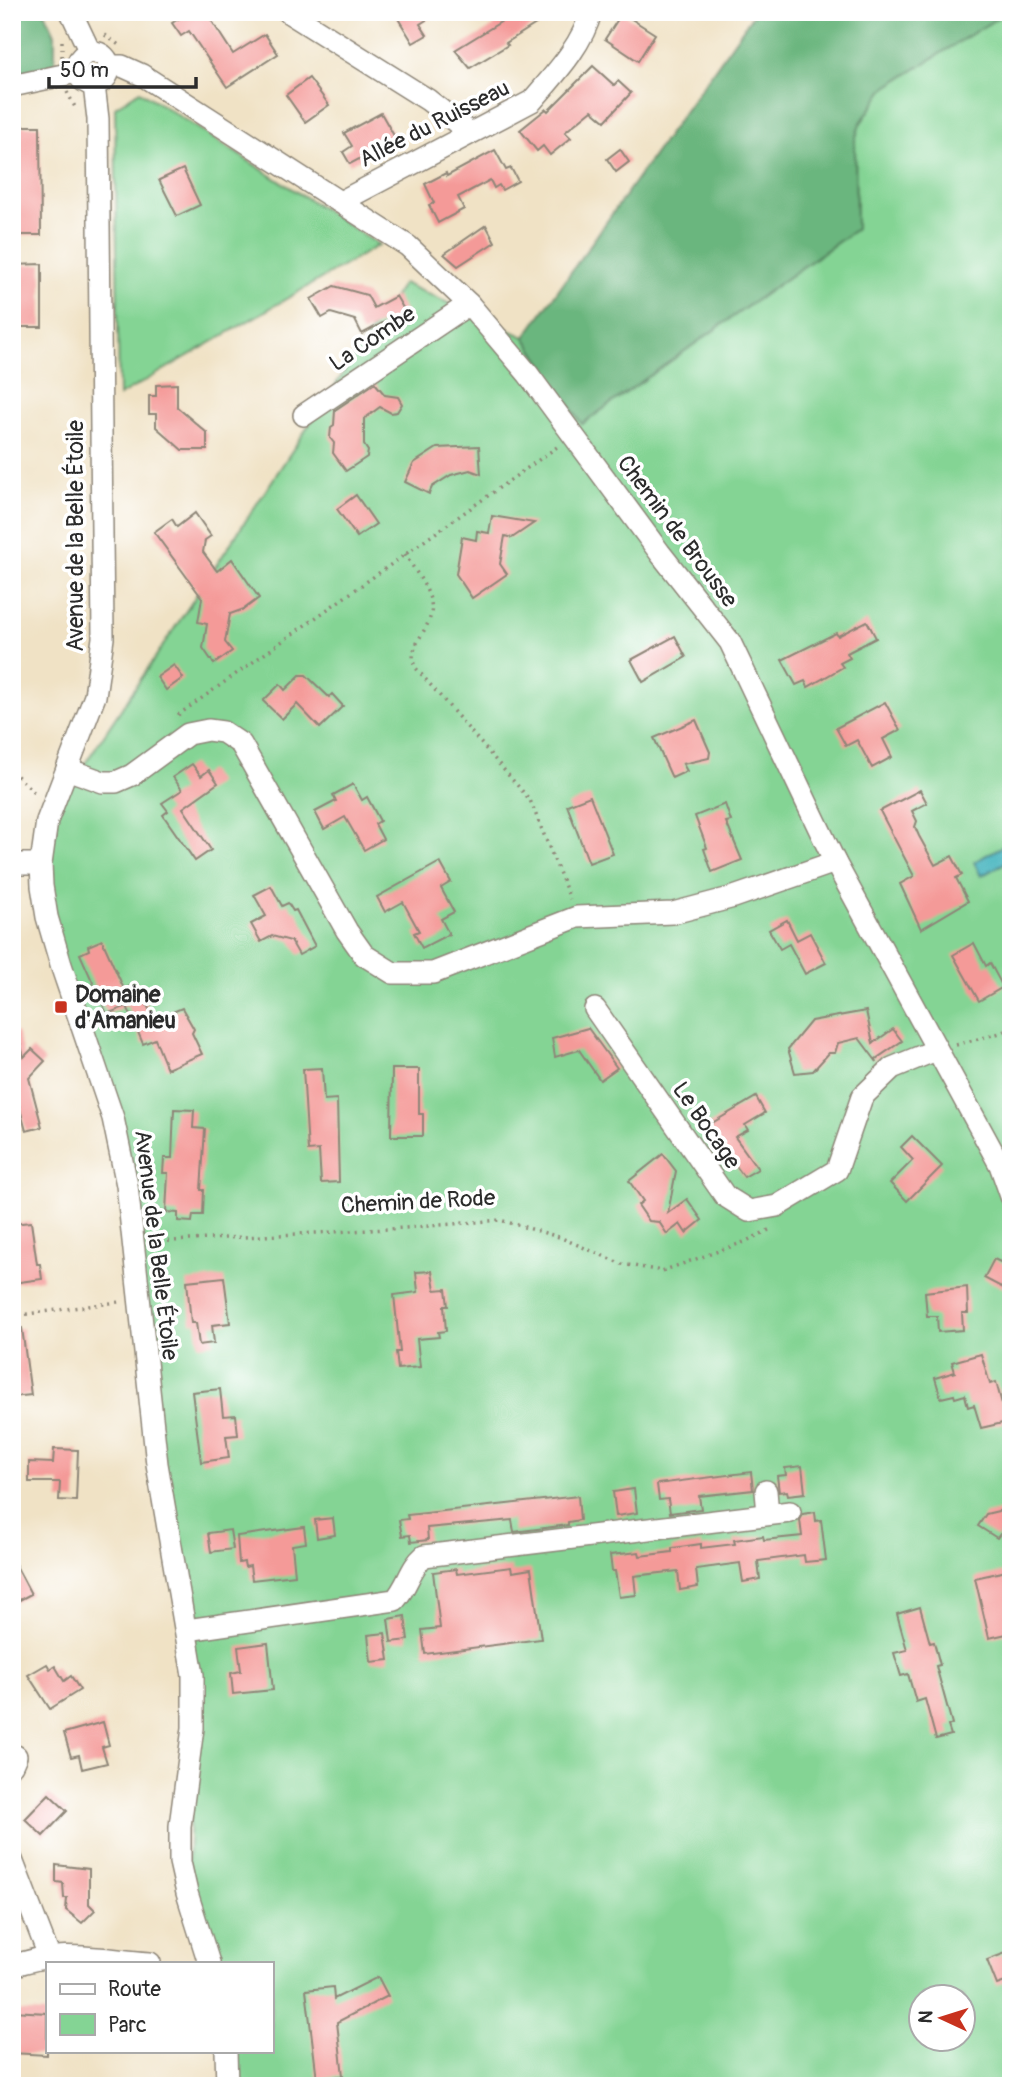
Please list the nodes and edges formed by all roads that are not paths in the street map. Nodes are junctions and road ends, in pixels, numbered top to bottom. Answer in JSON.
{"nodes":[{"id":1,"x":71,"y":12,"type":"edge"},
{"id":2,"x":288,"y":12,"type":"edge"},
{"id":3,"x":591,"y":12,"type":"edge"},
{"id":4,"x":90,"y":52,"type":"junction"},
{"id":5,"x":110,"y":66,"type":"junction"},
{"id":6,"x":86,"y":78,"type":"junction"},
{"id":7,"x":12,"y":86,"type":"edge"},
{"id":8,"x":470,"y":133,"type":"junction"},
{"id":9,"x":340,"y":202,"type":"junction"},
{"id":10,"x":469,"y":304,"type":"junction"},
{"id":11,"x":304,"y":415,"type":"dead end"},
{"id":12,"x":67,"y":769,"type":"junction"},
{"id":13,"x":835,"y":862,"type":"junction"},
{"id":14,"x":12,"y":863,"type":"edge"},
{"id":15,"x":41,"y":864,"type":"junction"},
{"id":16,"x":596,"y":1009,"type":"dead end"},
{"id":17,"x":936,"y":1050,"type":"junction"},
{"id":18,"x":1011,"y":1196,"type":"edge"},
{"id":19,"x":766,"y":1491,"type":"dead end"},
{"id":20,"x":187,"y":1630,"type":"junction"},
{"id":21,"x":12,"y":1860,"type":"edge"},
{"id":22,"x":49,"y":1956,"type":"junction"},
{"id":23,"x":201,"y":1961,"type":"edge"},
{"id":24,"x":136,"y":1962,"type":"edge"},
{"id":25,"x":12,"y":1967,"type":"edge"},
{"id":26,"x":226,"y":2052,"type":"edge"},
{"id":27,"x":227,"y":2086,"type":"edge"}],
"edges":[{"from":1,"to":4,"type":"street"},
{"from":2,"to":8,"type":"street"},
{"from":3,"to":8,"type":"street","name":"Allée du Ruisseau"},
{"from":4,"to":5,"type":"street"},
{"from":4,"to":6,"type":"street"},
{"from":5,"to":6,"type":"street"},
{"from":5,"to":9,"type":"street","name":"Chemin de Brousse"},
{"from":6,"to":7,"type":"street"},
{"from":6,"to":12,"type":"street","name":"Avenue de la Belle Étoile"},
{"from":8,"to":9,"type":"street","name":"Allée du Ruisseau"},
{"from":9,"to":10,"type":"street","name":"Chemin de Brousse"},
{"from":10,"to":11,"type":"street","name":"La Combe"},
{"from":10,"to":13,"type":"street","name":"Chemin de Brousse"},
{"from":12,"to":13,"type":"street"},
{"from":12,"to":15,"type":"street","name":"Avenue de la Belle Étoile"},
{"from":13,"to":17,"type":"street","name":"Chemin de Brousse"},
{"from":14,"to":15,"type":"street"},
{"from":15,"to":20,"type":"street","name":"Avenue de la Belle Étoile"},
{"from":16,"to":17,"type":"street","name":"Le Bocage"},
{"from":17,"to":18,"type":"street","name":"Chemin de Brousse"},
{"from":19,"to":20,"type":"street"},
{"from":20,"to":23,"type":"street","name":"Avenue de la Belle Étoile"},
{"from":21,"to":22,"type":"street"},
{"from":22,"to":24,"type":"street"},
{"from":22,"to":25,"type":"street"},
{"from":26,"to":27,"type":"street"}]}
